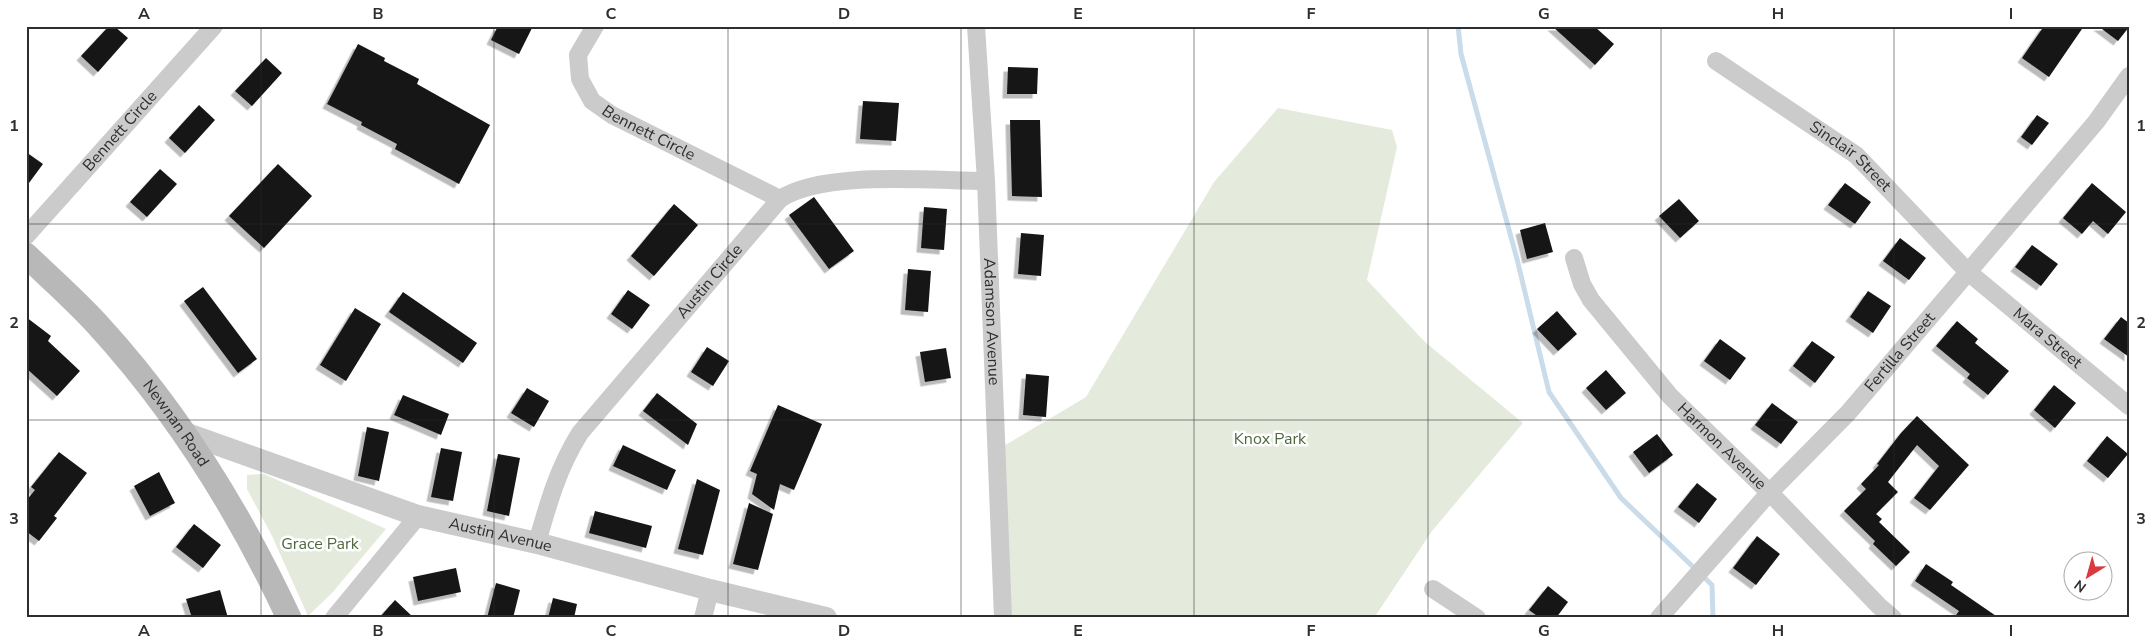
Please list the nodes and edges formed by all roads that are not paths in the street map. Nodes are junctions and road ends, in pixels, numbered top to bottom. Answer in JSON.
{"nodes":[{"id":1,"x":214,"y":26,"type":"edge"},
{"id":2,"x":595,"y":26,"type":"edge"},
{"id":3,"x":976,"y":26,"type":"edge"},
{"id":4,"x":1716,"y":61,"type":"dead end"},
{"id":5,"x":2129,"y":76,"type":"edge"},
{"id":6,"x":986,"y":181,"type":"junction"},
{"id":7,"x":780,"y":199,"type":"junction"},
{"id":8,"x":26,"y":236,"type":"edge"},
{"id":9,"x":26,"y":255,"type":"edge"},
{"id":10,"x":1574,"y":258,"type":"dead end"},
{"id":11,"x":1966,"y":271,"type":"junction"},
{"id":12,"x":2129,"y":406,"type":"edge"},
{"id":13,"x":182,"y":432,"type":"junction"},
{"id":14,"x":1769,"y":493,"type":"junction"},
{"id":15,"x":418,"y":516,"type":"junction"},
{"id":16,"x":537,"y":543,"type":"junction"},
{"id":17,"x":710,"y":590,"type":"junction"},
{"id":18,"x":1433,"y":590,"type":"dead end"},
{"id":19,"x":289,"y":618,"type":"edge"},
{"id":20,"x":334,"y":618,"type":"edge"},
{"id":21,"x":703,"y":618,"type":"edge"},
{"id":22,"x":826,"y":618,"type":"edge"},
{"id":23,"x":1003,"y":618,"type":"edge"},
{"id":24,"x":1477,"y":618,"type":"edge"},
{"id":25,"x":1659,"y":618,"type":"edge"},
{"id":26,"x":1893,"y":618,"type":"edge"}],
"edges":[{"from":1,"to":8,"type":"street","name":"Bennett Circle"},
{"from":2,"to":7,"type":"street","name":"Bennett Circle"},
{"from":3,"to":6,"type":"street","name":"Adamson Avenue"},
{"from":4,"to":11,"type":"street","name":"Sinclair Street"},
{"from":5,"to":11,"type":"street","name":"Fertilla Street"},
{"from":6,"to":7,"type":"street","name":"Austin Circle"},
{"from":6,"to":23,"type":"street","name":"Adamson Avenue"},
{"from":7,"to":16,"type":"street","name":"Austin Circle"},
{"from":9,"to":13,"type":"main road","name":"Newnan Road"},
{"from":10,"to":14,"type":"street","name":"Harmon Avenue"},
{"from":11,"to":12,"type":"street","name":"Mara Street"},
{"from":11,"to":14,"type":"street","name":"Fertilla Street"},
{"from":13,"to":15,"type":"street","name":"Austin Avenue"},
{"from":13,"to":19,"type":"main road","name":"Newnan Road"},
{"from":14,"to":25,"type":"street","name":"Fertilla Street"},
{"from":14,"to":26,"type":"street","name":"Harmon Avenue"},
{"from":15,"to":16,"type":"street","name":"Austin Avenue"},
{"from":15,"to":20,"type":"street"},
{"from":16,"to":17,"type":"street","name":"Austin Avenue"},
{"from":17,"to":21,"type":"street"},
{"from":17,"to":22,"type":"street","name":"Austin Avenue"},
{"from":18,"to":24,"type":"street"}]}
